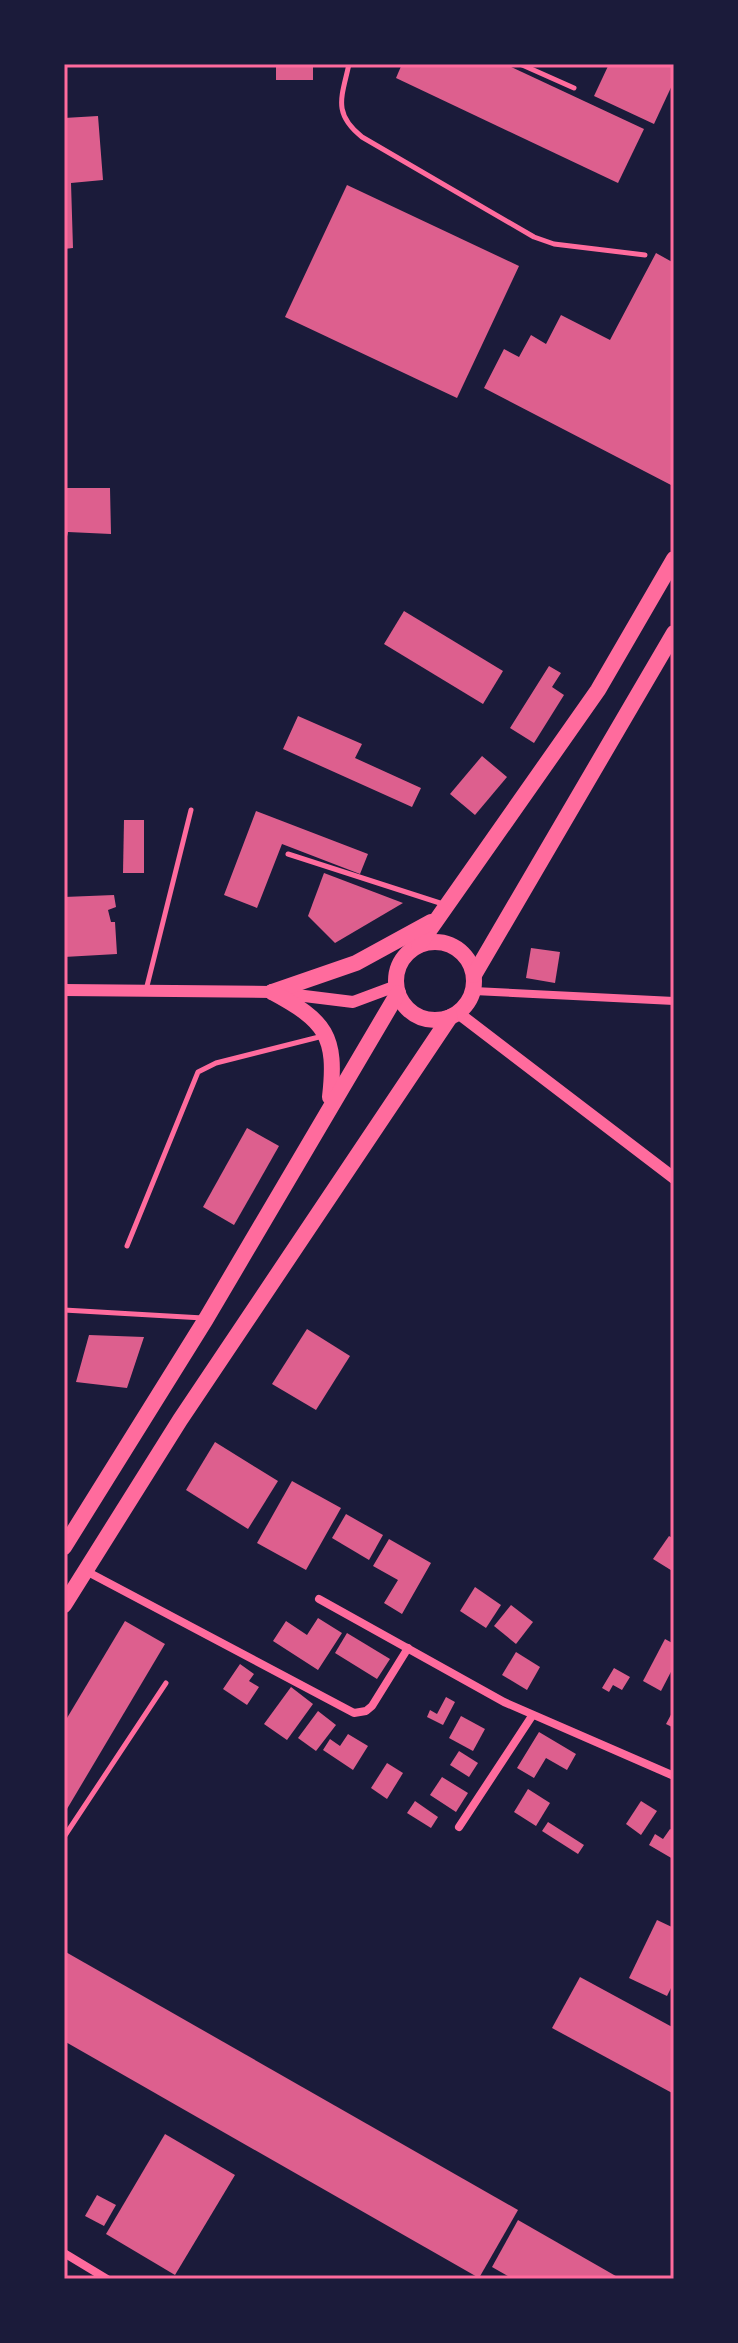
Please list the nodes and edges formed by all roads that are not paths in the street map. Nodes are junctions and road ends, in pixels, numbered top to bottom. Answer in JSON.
{"nodes":[{"id":1,"x":349,"y":64,"type":"edge"},
{"id":2,"x":520,"y":64,"type":"edge"},
{"id":3,"x":574,"y":88,"type":"dead end"},
{"id":4,"x":645,"y":255,"type":"dead end"},
{"id":5,"x":674,"y":559,"type":"edge"},
{"id":6,"x":674,"y":633,"type":"edge"},
{"id":7,"x":191,"y":810,"type":"dead end"},
{"id":8,"x":288,"y":854,"type":"dead end"},
{"id":9,"x":442,"y":911,"type":"junction"},
{"id":10,"x":419,"y":945,"type":"junction"},
{"id":11,"x":474,"y":983,"type":"junction"},
{"id":12,"x":64,"y":990,"type":"edge"},
{"id":13,"x":397,"y":990,"type":"junction"},
{"id":14,"x":146,"y":991,"type":"junction"},
{"id":15,"x":272,"y":992,"type":"junction"},
{"id":16,"x":674,"y":1001,"type":"edge"},
{"id":17,"x":454,"y":1015,"type":"junction"},
{"id":18,"x":327,"y":1035,"type":"junction"},
{"id":19,"x":330,"y":1103,"type":"junction"},
{"id":20,"x":674,"y":1178,"type":"edge"},
{"id":21,"x":127,"y":1246,"type":"dead end"},
{"id":22,"x":64,"y":1310,"type":"edge"},
{"id":23,"x":206,"y":1319,"type":"junction"},
{"id":24,"x":64,"y":1547,"type":"edge"},
{"id":25,"x":85,"y":1571,"type":"junction"},
{"id":26,"x":319,"y":1599,"type":"dead end"},
{"id":27,"x":64,"y":1605,"type":"edge"},
{"id":28,"x":408,"y":1648,"type":"junction"},
{"id":29,"x":166,"y":1683,"type":"dead end"},
{"id":30,"x":532,"y":1716,"type":"junction"},
{"id":31,"x":674,"y":1776,"type":"edge"},
{"id":32,"x":459,"y":1827,"type":"dead end"},
{"id":33,"x":64,"y":1837,"type":"edge"},
{"id":34,"x":64,"y":2253,"type":"edge"},
{"id":35,"x":107,"y":2279,"type":"edge"}],
"edges":[{"from":1,"to":4,"type":"lane"},
{"from":2,"to":3,"type":"lane"},
{"from":5,"to":9,"type":"highway"},
{"from":6,"to":11,"type":"highway"},
{"from":7,"to":14,"type":"lane"},
{"from":8,"to":9,"type":"lane"},
{"from":9,"to":10,"type":"highway"},
{"from":9,"to":15,"type":"highway"},
{"from":10,"to":11,"type":"highway"},
{"from":10,"to":13,"type":"highway"},
{"from":11,"to":16,"type":"street"},
{"from":11,"to":17,"type":"highway"},
{"from":12,"to":14,"type":"street"},
{"from":13,"to":15,"type":"street"},
{"from":13,"to":17,"type":"highway"},
{"from":13,"to":19,"type":"highway"},
{"from":14,"to":15,"type":"street"},
{"from":15,"to":18,"type":"highway"},
{"from":17,"to":20,"type":"street"},
{"from":17,"to":25,"type":"highway"},
{"from":18,"to":19,"type":"highway"},
{"from":18,"to":21,"type":"lane"},
{"from":19,"to":23,"type":"highway"},
{"from":22,"to":23,"type":"lane"},
{"from":23,"to":24,"type":"highway"},
{"from":25,"to":27,"type":"highway"},
{"from":25,"to":28,"type":"street"},
{"from":26,"to":28,"type":"street"},
{"from":28,"to":30,"type":"street"},
{"from":29,"to":33,"type":"lane"},
{"from":30,"to":31,"type":"street"},
{"from":30,"to":32,"type":"street"},
{"from":34,"to":35,"type":"street"}]}
